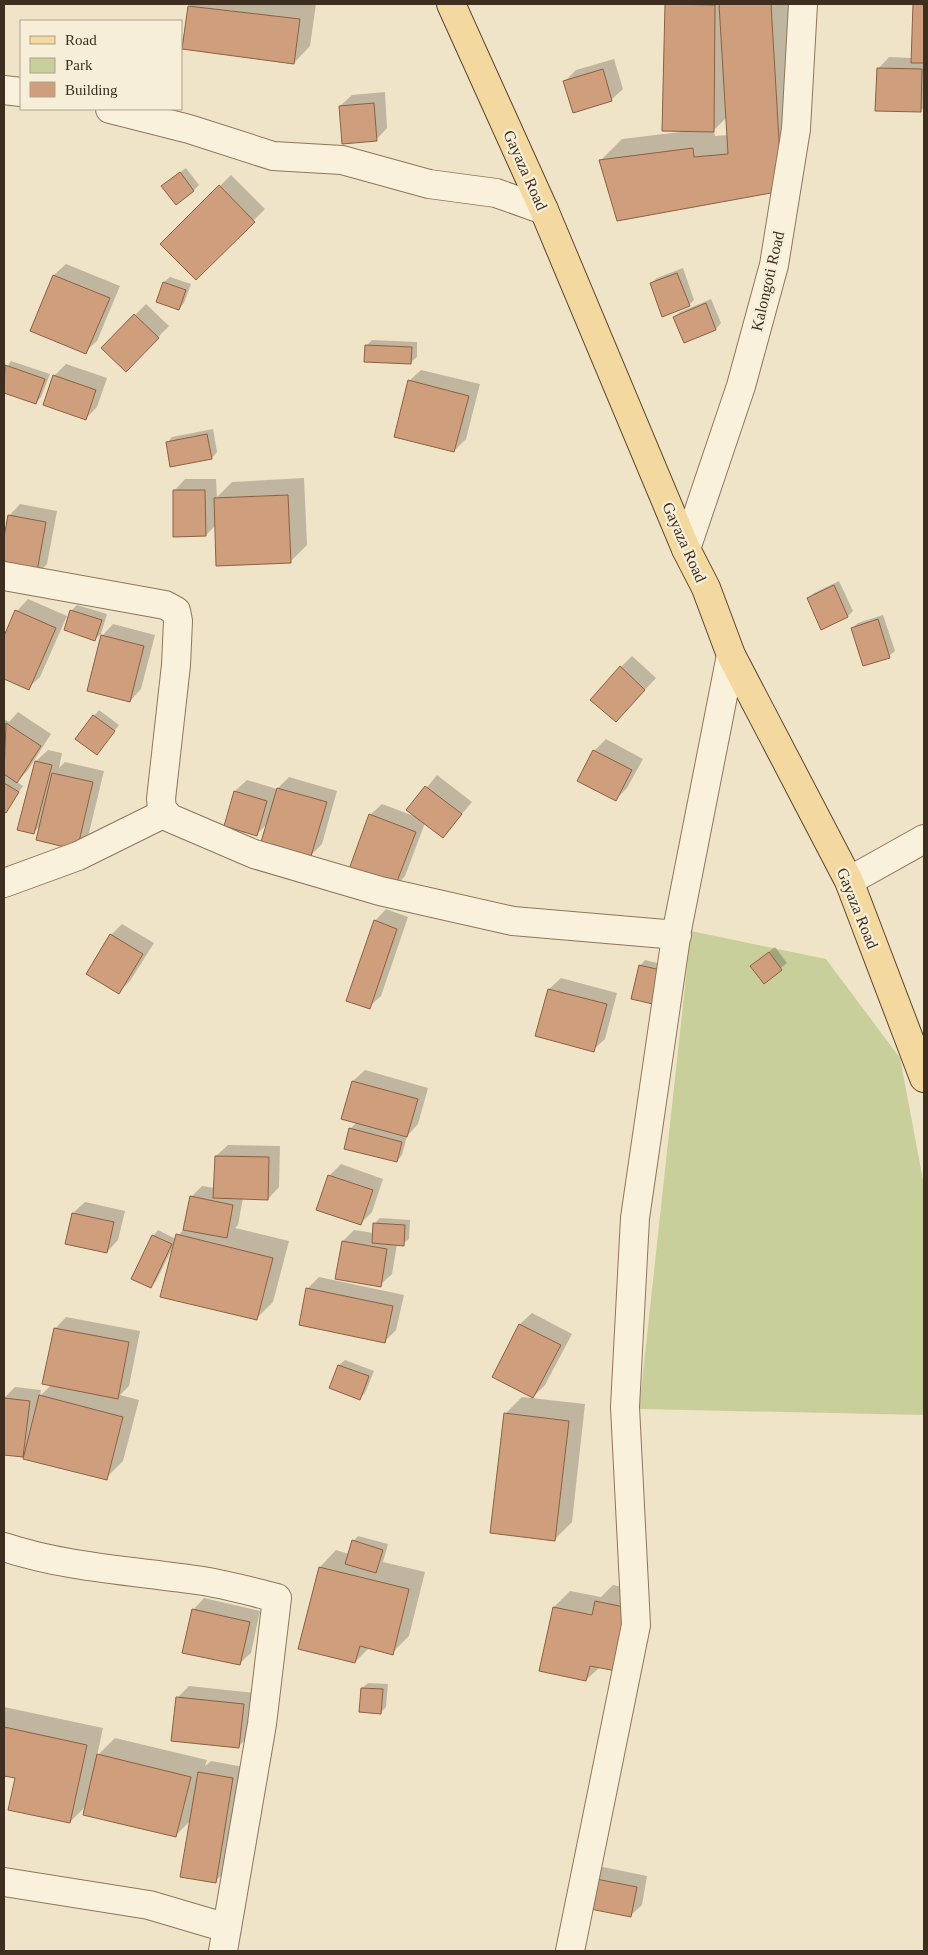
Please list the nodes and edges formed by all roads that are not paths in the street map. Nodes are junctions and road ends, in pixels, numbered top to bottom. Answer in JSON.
{"nodes":[{"id":1,"x":451,"y":4,"type":"edge"},
{"id":2,"x":803,"y":4,"type":"edge"},
{"id":3,"x":4,"y":90,"type":"edge"},
{"id":4,"x":20,"y":92,"type":"edge"},
{"id":5,"x":114,"y":110,"type":"edge"},
{"id":6,"x":544,"y":210,"type":"junction"},
{"id":7,"x":686,"y":549,"type":"junction"},
{"id":8,"x":4,"y":576,"type":"edge"},
{"id":9,"x":731,"y":655,"type":"junction"},
{"id":10,"x":165,"y":813,"type":"junction"},
{"id":11,"x":924,"y":839,"type":"edge"},
{"id":12,"x":849,"y":881,"type":"junction"},
{"id":13,"x":4,"y":883,"type":"edge"},
{"id":14,"x":677,"y":934,"type":"junction"},
{"id":15,"x":924,"y":1078,"type":"edge"},
{"id":16,"x":4,"y":1547,"type":"edge"},
{"id":17,"x":4,"y":1882,"type":"edge"},
{"id":18,"x":225,"y":1940,"type":"edge"},
{"id":19,"x":570,"y":1951,"type":"edge"}],
"edges":[{"from":1,"to":6,"type":"main road","name":"Gayaza Road"},
{"from":2,"to":7,"type":"street","name":"Kalongoti Road"},
{"from":3,"to":4,"type":"street"},
{"from":5,"to":6,"type":"street"},
{"from":6,"to":7,"type":"main road","name":"Gayaza Road"},
{"from":7,"to":9,"type":"main road","name":"Gayaza Road"},
{"from":8,"to":10,"type":"street"},
{"from":9,"to":12,"type":"main road","name":"Gayaza Road"},
{"from":9,"to":14,"type":"street"},
{"from":10,"to":13,"type":"street"},
{"from":10,"to":14,"type":"street"},
{"from":11,"to":12,"type":"street"},
{"from":12,"to":15,"type":"main road","name":"Gayaza Road"},
{"from":14,"to":19,"type":"street"},
{"from":16,"to":18,"type":"street"},
{"from":17,"to":18,"type":"street"}]}
